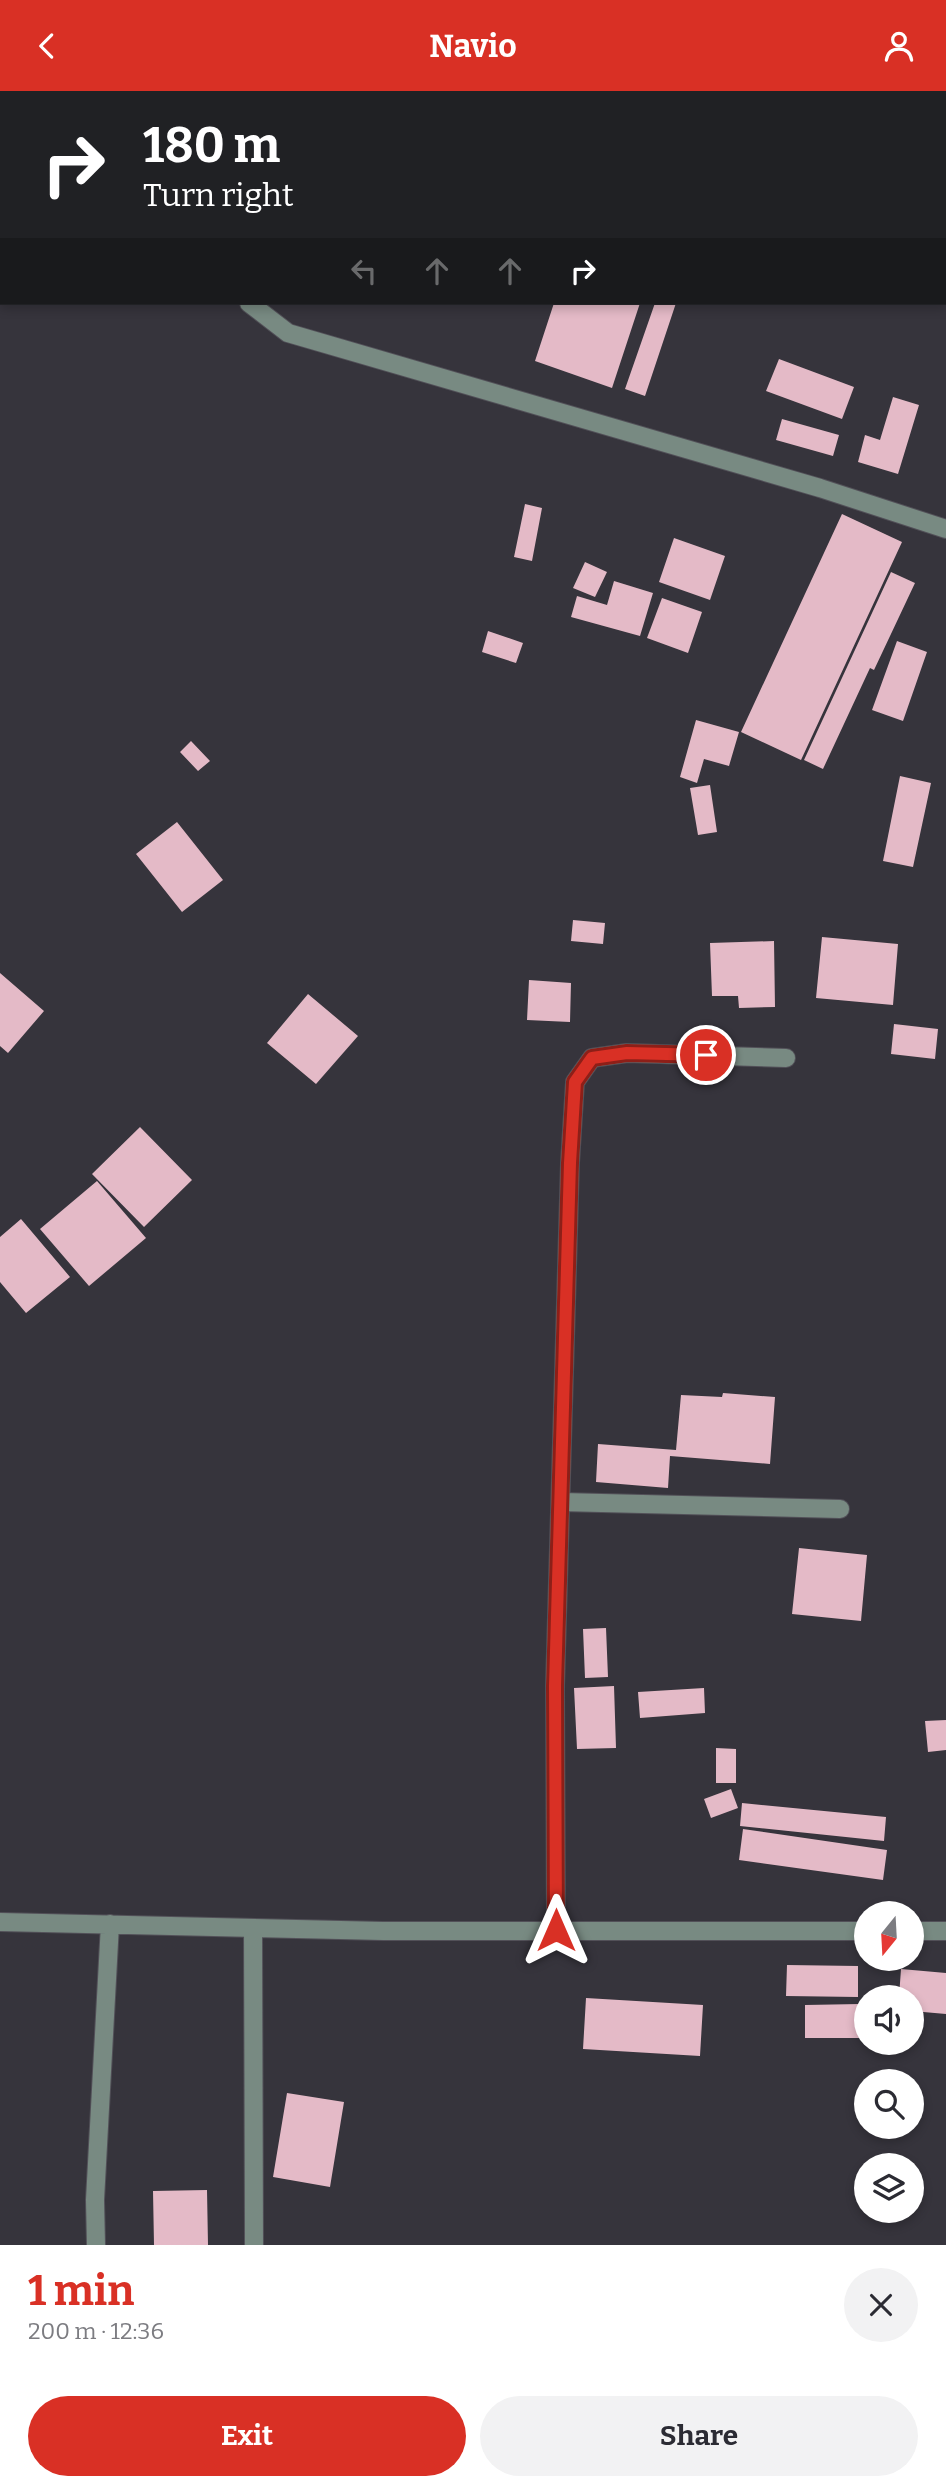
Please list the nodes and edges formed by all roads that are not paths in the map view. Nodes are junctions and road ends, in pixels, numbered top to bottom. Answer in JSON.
{"nodes":[{"id":1,"x":252,"y":305,"type":"edge"},
{"id":2,"x":946,"y":529,"type":"edge"},
{"id":3,"x":786,"y":1058,"type":"dead end"},
{"id":4,"x":561,"y":1502,"type":"junction"},
{"id":5,"x":840,"y":1509,"type":"dead end"},
{"id":6,"x":0,"y":1922,"type":"edge"},
{"id":7,"x":110,"y":1924,"type":"junction"},
{"id":8,"x":253,"y":1928,"type":"junction"},
{"id":9,"x":556,"y":1930,"type":"junction"},
{"id":10,"x":854,"y":1931,"type":"edge"},
{"id":11,"x":924,"y":1931,"type":"edge"},
{"id":12,"x":946,"y":1931,"type":"edge"},
{"id":13,"x":96,"y":2245,"type":"edge"},
{"id":14,"x":254,"y":2245,"type":"edge"}],
"edges":[{"from":1,"to":2,"type":"street"},
{"from":3,"to":4,"type":"street"},
{"from":4,"to":5,"type":"street"},
{"from":4,"to":9,"type":"street"},
{"from":6,"to":7,"type":"street"},
{"from":7,"to":8,"type":"street"},
{"from":7,"to":13,"type":"street"},
{"from":8,"to":9,"type":"street"},
{"from":8,"to":14,"type":"street"},
{"from":9,"to":10,"type":"street"},
{"from":11,"to":12,"type":"street"}]}
